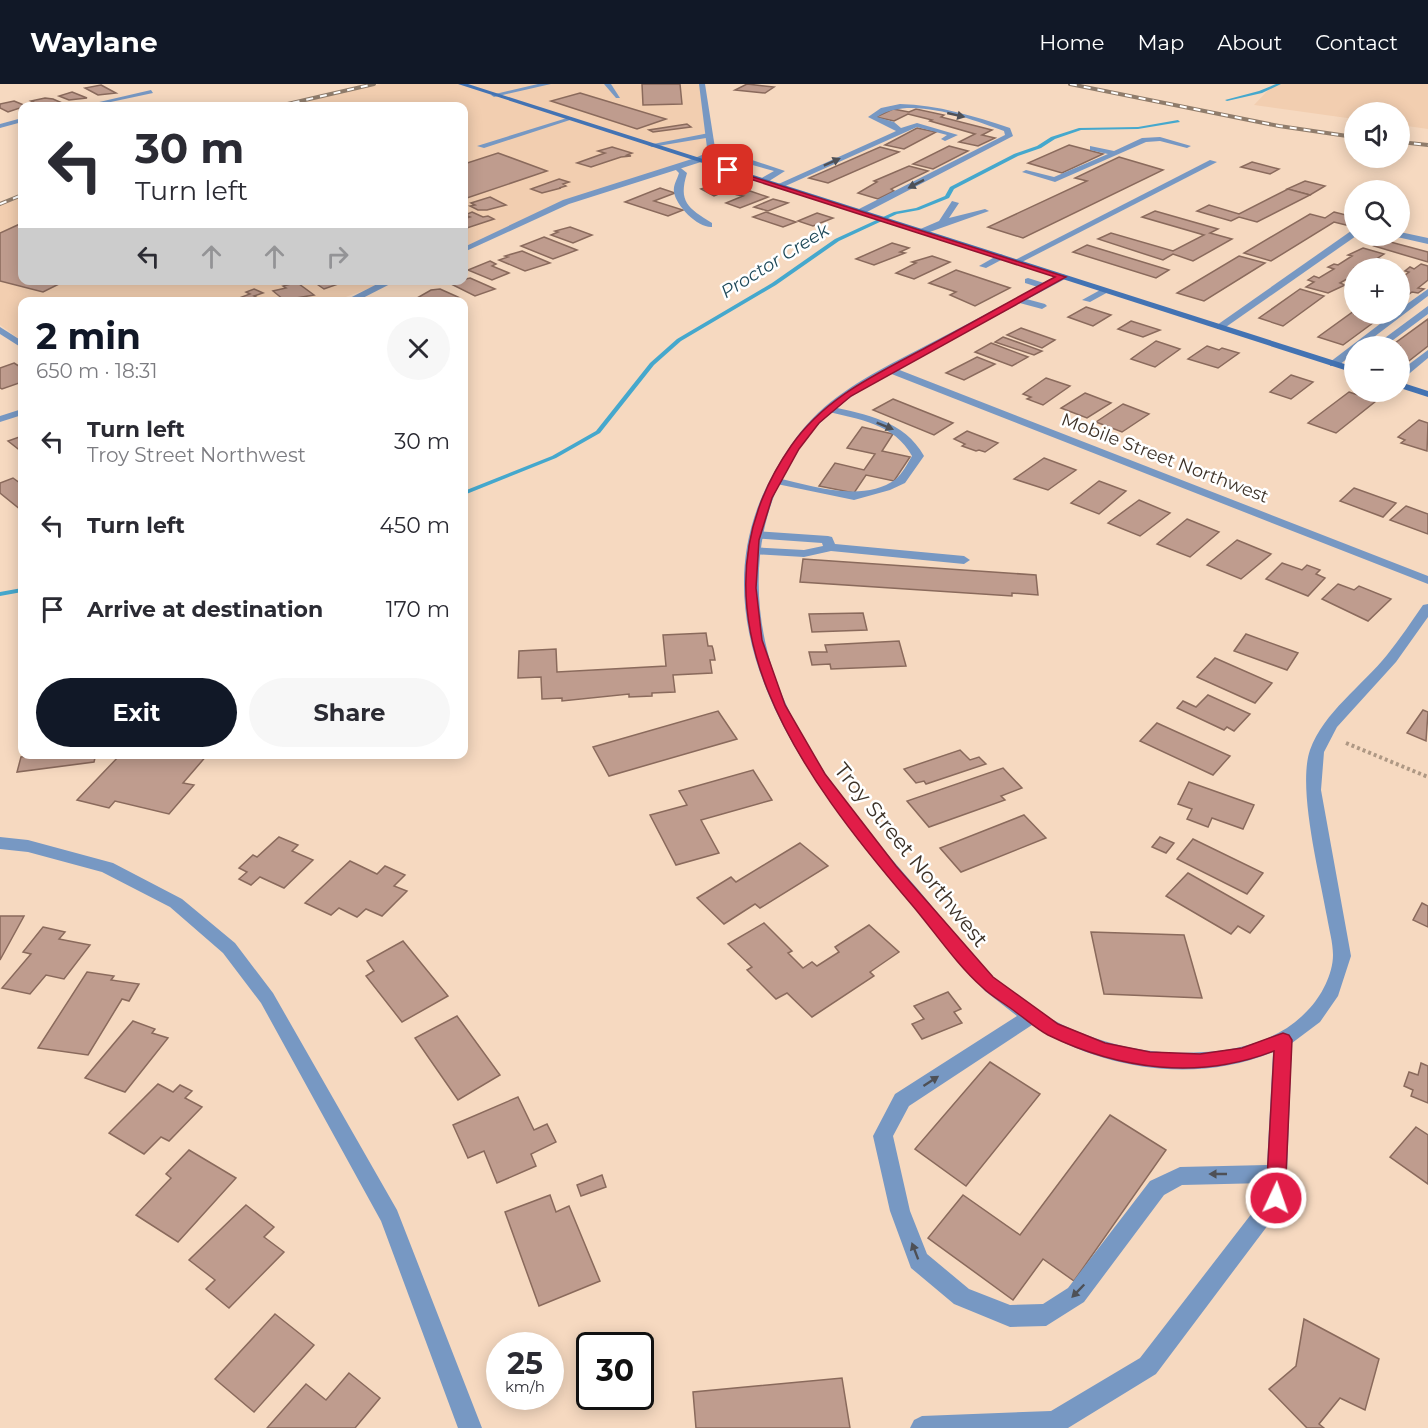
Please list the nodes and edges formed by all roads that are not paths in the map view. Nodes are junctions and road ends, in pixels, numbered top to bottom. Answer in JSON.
{"nodes":[{"id":1,"x":461,"y":84,"type":"edge"},
{"id":2,"x":548,"y":84,"type":"edge"},
{"id":3,"x":608,"y":84,"type":"edge"},
{"id":4,"x":702,"y":84,"type":"edge"},
{"id":5,"x":142,"y":88,"type":"dead end"},
{"id":6,"x":494,"y":95,"type":"junction"},
{"id":7,"x":618,"y":97,"type":"dead end"},
{"id":8,"x":104,"y":102,"type":"edge"},
{"id":9,"x":569,"y":119,"type":"junction"},
{"id":10,"x":18,"y":121,"type":"edge"},
{"id":11,"x":0,"y":126,"type":"edge"},
{"id":12,"x":900,"y":131,"type":"junction"},
{"id":13,"x":709,"y":135,"type":"junction"},
{"id":14,"x":945,"y":139,"type":"dead end"},
{"id":15,"x":481,"y":146,"type":"dead end"},
{"id":16,"x":652,"y":146,"type":"junction"},
{"id":17,"x":1187,"y":146,"type":"dead end"},
{"id":18,"x":1093,"y":147,"type":"dead end"},
{"id":19,"x":710,"y":149,"type":"junction"},
{"id":20,"x":1114,"y":153,"type":"junction"},
{"id":21,"x":698,"y":160,"type":"junction"},
{"id":22,"x":748,"y":161,"type":"junction"},
{"id":23,"x":1213,"y":162,"type":"dead end"},
{"id":24,"x":677,"y":167,"type":"junction"},
{"id":25,"x":728,"y":170,"type":"junction"},
{"id":26,"x":1026,"y":172,"type":"dead end"},
{"id":27,"x":763,"y":181,"type":"junction"},
{"id":28,"x":778,"y":186,"type":"junction"},
{"id":29,"x":956,"y":203,"type":"dead end"},
{"id":30,"x":985,"y":211,"type":"dead end"},
{"id":31,"x":860,"y":212,"type":"junction"},
{"id":32,"x":942,"y":223,"type":"junction"},
{"id":33,"x":709,"y":225,"type":"dead end"},
{"id":34,"x":921,"y":232,"type":"junction"},
{"id":35,"x":1410,"y":237,"type":"edge"},
{"id":36,"x":1344,"y":240,"type":"edge"},
{"id":37,"x":1428,"y":241,"type":"edge"},
{"id":38,"x":468,"y":248,"type":"edge"},
{"id":39,"x":1000,"y":257,"type":"junction"},
{"id":40,"x":1015,"y":262,"type":"junction"},
{"id":41,"x":983,"y":266,"type":"dead end"},
{"id":42,"x":1062,"y":277,"type":"junction"},
{"id":43,"x":1028,"y":281,"type":"dead end"},
{"id":44,"x":383,"y":285,"type":"edge"},
{"id":45,"x":1044,"y":286,"type":"junction"},
{"id":46,"x":1105,"y":291,"type":"junction"},
{"id":47,"x":1428,"y":292,"type":"edge"},
{"id":48,"x":357,"y":297,"type":"edge"},
{"id":49,"x":1019,"y":300,"type":"junction"},
{"id":50,"x":1086,"y":300,"type":"dead end"},
{"id":51,"x":1042,"y":306,"type":"dead end"},
{"id":52,"x":1428,"y":309,"type":"edge"},
{"id":53,"x":1220,"y":327,"type":"junction"},
{"id":54,"x":0,"y":330,"type":"edge"},
{"id":55,"x":1370,"y":336,"type":"edge"},
{"id":56,"x":1392,"y":336,"type":"edge"},
{"id":57,"x":18,"y":342,"type":"edge"},
{"id":58,"x":1428,"y":353,"type":"edge"},
{"id":59,"x":1344,"y":356,"type":"edge"},
{"id":60,"x":1334,"y":364,"type":"junction"},
{"id":61,"x":1344,"y":366,"type":"edge"},
{"id":62,"x":1410,"y":368,"type":"edge"},
{"id":63,"x":890,"y":369,"type":"junction"},
{"id":64,"x":1410,"y":388,"type":"edge"},
{"id":65,"x":1428,"y":394,"type":"edge"},
{"id":66,"x":830,"y":409,"type":"junction"},
{"id":67,"x":18,"y":413,"type":"edge"},
{"id":68,"x":0,"y":419,"type":"edge"},
{"id":69,"x":776,"y":481,"type":"junction"},
{"id":70,"x":755,"y":535,"type":"junction"},
{"id":71,"x":829,"y":547,"type":"junction"},
{"id":72,"x":753,"y":550,"type":"junction"},
{"id":73,"x":964,"y":560,"type":"dead end"},
{"id":74,"x":1428,"y":580,"type":"edge"},
{"id":75,"x":1428,"y":608,"type":"edge"},
{"id":76,"x":0,"y":843,"type":"edge"},
{"id":77,"x":1033,"y":1015,"type":"junction"},
{"id":78,"x":1283,"y":1040,"type":"junction"},
{"id":79,"x":1277,"y":1174,"type":"junction"},
{"id":80,"x":470,"y":1428,"type":"edge"},
{"id":81,"x":922,"y":1428,"type":"edge"}],
"edges":[{"from":1,"to":6,"type":"main road"},
{"from":2,"to":6,"type":"street"},
{"from":3,"to":7,"type":"street"},
{"from":4,"to":13,"type":"street"},
{"from":5,"to":8,"type":"street"},
{"from":6,"to":9,"type":"main road"},
{"from":9,"to":15,"type":"street"},
{"from":9,"to":16,"type":"main road"},
{"from":10,"to":11,"type":"street"},
{"from":12,"to":14,"type":"street"},
{"from":28,"to":12,"type":"street","one_way":true},
{"from":12,"to":31,"type":"street","one_way":true},
{"from":13,"to":16,"type":"street"},
{"from":13,"to":19,"type":"street"},
{"from":16,"to":21,"type":"main road"},
{"from":17,"to":20,"type":"street"},
{"from":18,"to":20,"type":"street"},
{"from":19,"to":21,"type":"street"},
{"from":19,"to":22,"type":"street"},
{"from":20,"to":26,"type":"street"},
{"from":21,"to":24,"type":"street"},
{"from":21,"to":25,"type":"main road"},
{"from":22,"to":25,"type":"street"},
{"from":22,"to":27,"type":"street"},
{"from":23,"to":40,"type":"street"},
{"from":24,"to":33,"type":"street"},
{"from":24,"to":38,"type":"street"},
{"from":25,"to":27,"type":"main road"},
{"from":27,"to":28,"type":"main road"},
{"from":28,"to":31,"type":"main road"},
{"from":29,"to":32,"type":"street"},
{"from":30,"to":32,"type":"street"},
{"from":31,"to":34,"type":"main road"},
{"from":32,"to":34,"type":"street"},
{"from":34,"to":39,"type":"main road"},
{"from":35,"to":37,"type":"street"},
{"from":36,"to":53,"type":"street"},
{"from":39,"to":40,"type":"main road"},
{"from":39,"to":41,"type":"street"},
{"from":40,"to":42,"type":"main road"},
{"from":42,"to":45,"type":"street","name":"Troy Street Northwest"},
{"from":42,"to":46,"type":"main road"},
{"from":43,"to":45,"type":"street"},
{"from":44,"to":48,"type":"street"},
{"from":45,"to":49,"type":"street","name":"Troy Street Northwest"},
{"from":46,"to":50,"type":"street"},
{"from":46,"to":53,"type":"main road"},
{"from":47,"to":55,"type":"street"},
{"from":49,"to":51,"type":"street"},
{"from":49,"to":63,"type":"street","name":"Troy Street Northwest"},
{"from":52,"to":56,"type":"street"},
{"from":53,"to":60,"type":"main road"},
{"from":54,"to":57,"type":"street"},
{"from":58,"to":62,"type":"street"},
{"from":59,"to":60,"type":"street"},
{"from":60,"to":61,"type":"main road"},
{"from":63,"to":66,"type":"street","name":"Troy Street Northwest"},
{"from":63,"to":74,"type":"street","name":"Mobile Street Northwest"},
{"from":64,"to":65,"type":"main road"},
{"from":66,"to":69,"type":"street","name":"Troy Street Northwest"},
{"from":66,"to":69,"type":"street","one_way":true},
{"from":67,"to":68,"type":"street"},
{"from":69,"to":70,"type":"street","name":"Troy Street Northwest"},
{"from":70,"to":71,"type":"street"},
{"from":70,"to":72,"type":"street","name":"Troy Street Northwest"},
{"from":71,"to":72,"type":"street"},
{"from":71,"to":73,"type":"street"},
{"from":72,"to":77,"type":"street","name":"Troy Street Northwest"},
{"from":75,"to":78,"type":"street","name":"Troy Street Northwest"},
{"from":76,"to":80,"type":"street"},
{"from":77,"to":78,"type":"street","name":"Troy Street Northwest"},
{"from":79,"to":77,"type":"street","one_way":true},
{"from":78,"to":79,"type":"street"},
{"from":79,"to":81,"type":"street"}]}
